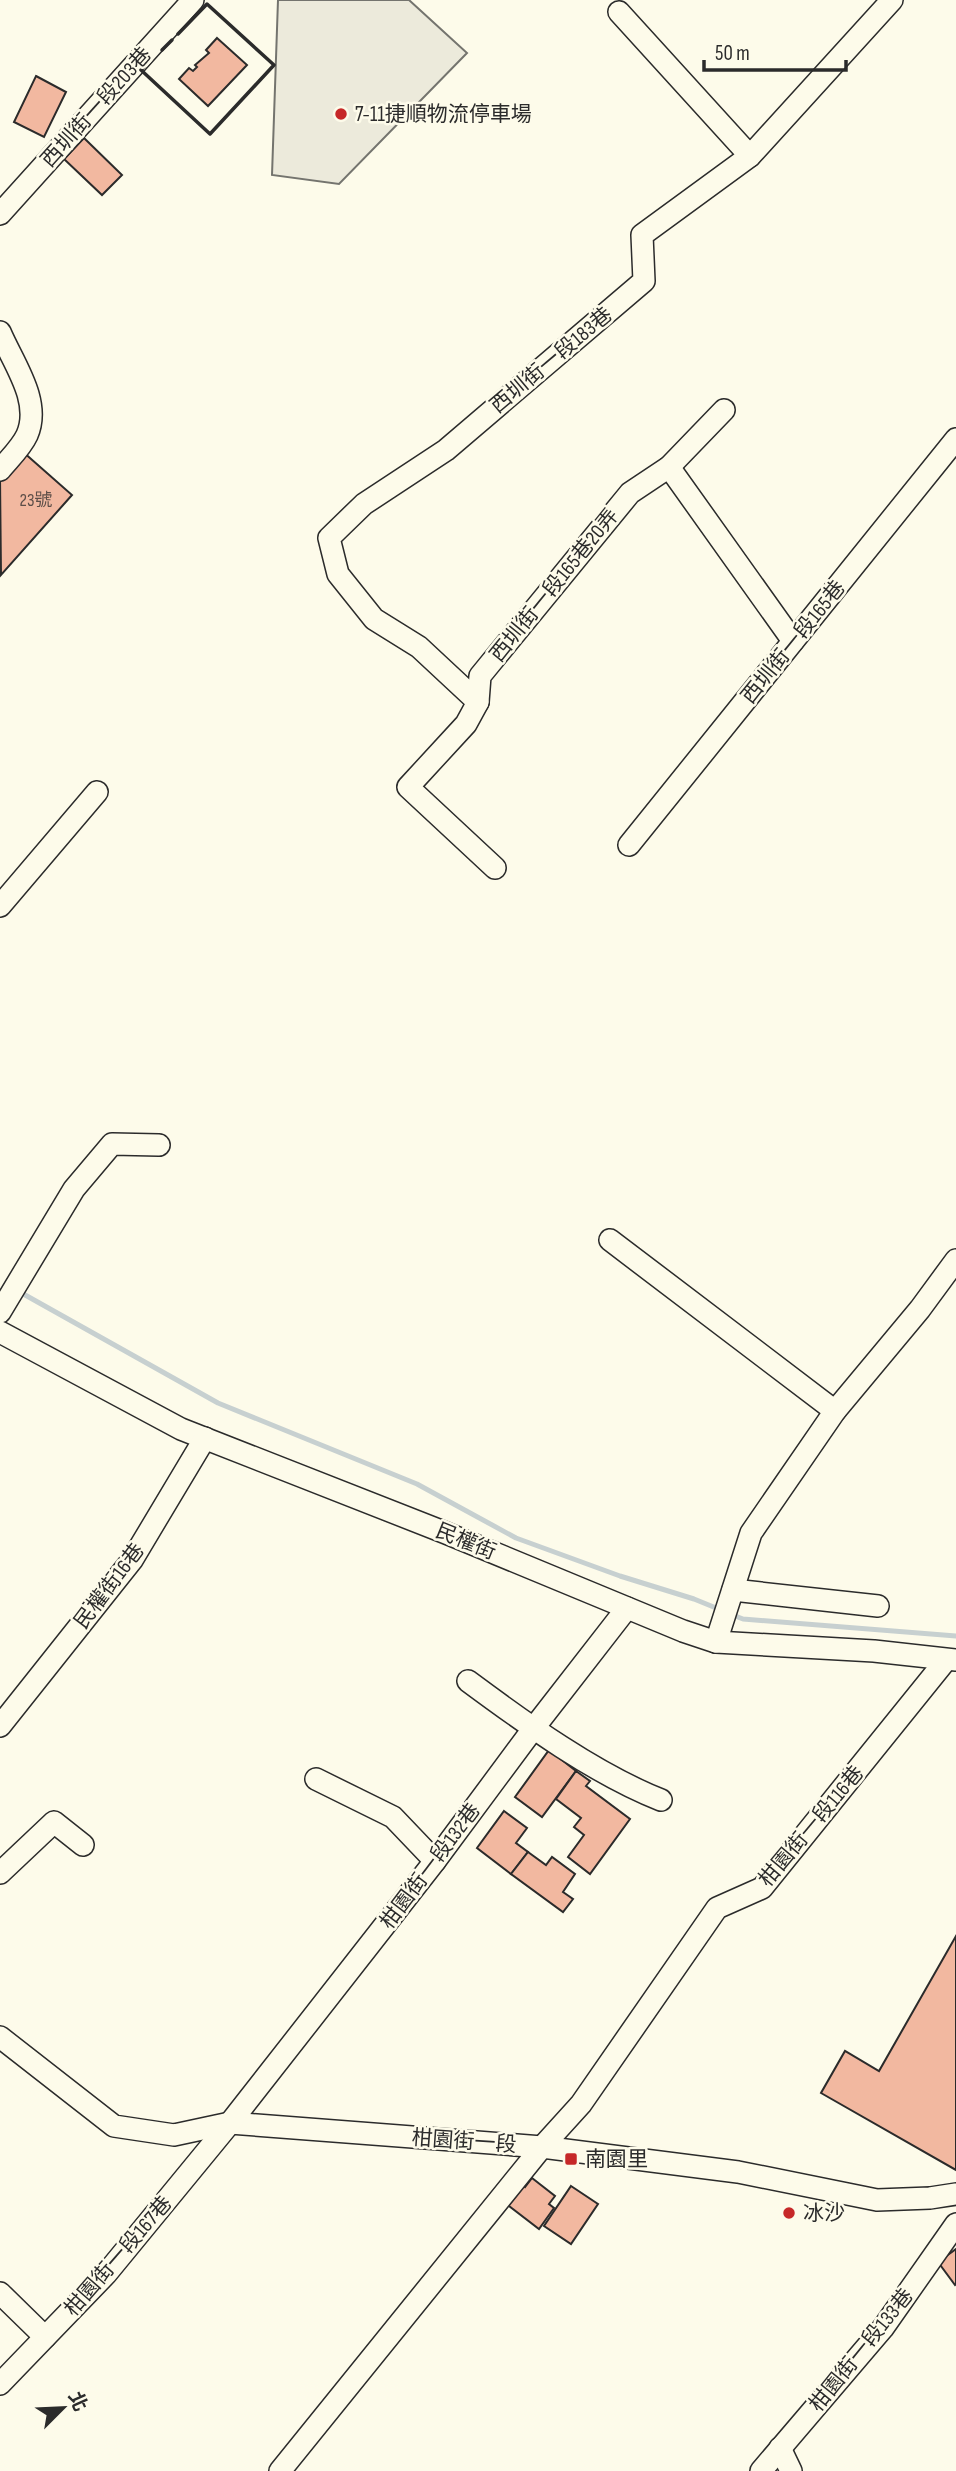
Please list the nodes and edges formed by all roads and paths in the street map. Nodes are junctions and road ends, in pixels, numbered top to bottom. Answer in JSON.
{"nodes":[{"id":1,"x":193,"y":0,"type":"edge"},
{"id":2,"x":892,"y":0,"type":"edge"},
{"id":3,"x":619,"y":12,"type":"dead end"},
{"id":4,"x":750,"y":156,"type":"junction"},
{"id":5,"x":0,"y":214,"type":"edge"},
{"id":6,"x":0,"y":332,"type":"edge"},
{"id":7,"x":724,"y":410,"type":"dead end"},
{"id":8,"x":956,"y":439,"type":"edge"},
{"id":9,"x":669,"y":467,"type":"junction"},
{"id":10,"x":0,"y":470,"type":"edge"},
{"id":11,"x":793,"y":641,"type":"junction"},
{"id":12,"x":478,"y":702,"type":"junction"},
{"id":13,"x":97,"y":792,"type":"dead end"},
{"id":14,"x":629,"y":845,"type":"dead end"},
{"id":15,"x":495,"y":868,"type":"dead end"},
{"id":16,"x":0,"y":906,"type":"edge"},
{"id":17,"x":159,"y":1145,"type":"dead end"},
{"id":18,"x":610,"y":1240,"type":"dead end"},
{"id":19,"x":956,"y":1260,"type":"edge"},
{"id":20,"x":0,"y":1312,"type":"edge"},
{"id":21,"x":0,"y":1332,"type":"edge"},
{"id":22,"x":835,"y":1411,"type":"junction"},
{"id":23,"x":205,"y":1438,"type":"junction"},
{"id":24,"x":733,"y":1590,"type":"junction"},
{"id":25,"x":878,"y":1606,"type":"dead end"},
{"id":26,"x":627,"y":1608,"type":"junction"},
{"id":27,"x":716,"y":1642,"type":"junction"},
{"id":28,"x":951,"y":1660,"type":"edge"},
{"id":29,"x":468,"y":1681,"type":"dead end"},
{"id":30,"x":0,"y":1726,"type":"edge"},
{"id":31,"x":533,"y":1729,"type":"junction"},
{"id":32,"x":316,"y":1779,"type":"dead end"},
{"id":33,"x":662,"y":1800,"type":"dead end"},
{"id":34,"x":83,"y":1845,"type":"dead end"},
{"id":35,"x":435,"y":1861,"type":"junction"},
{"id":36,"x":0,"y":1873,"type":"edge"},
{"id":37,"x":0,"y":2037,"type":"edge"},
{"id":38,"x":230,"y":2123,"type":"junction"},
{"id":39,"x":542,"y":2147,"type":"junction"},
{"id":40,"x":956,"y":2194,"type":"edge"},
{"id":41,"x":956,"y":2224,"type":"edge"},
{"id":42,"x":0,"y":2293,"type":"edge"},
{"id":43,"x":45,"y":2337,"type":"junction"},
{"id":44,"x":0,"y":2384,"type":"edge"},
{"id":45,"x":780,"y":2448,"type":"junction"},
{"id":46,"x":280,"y":2471,"type":"edge"},
{"id":47,"x":761,"y":2471,"type":"edge"},
{"id":48,"x":792,"y":2471,"type":"edge"}],
"edges":[{"from":1,"to":5,"type":"street","name":"西圳街一段203巷"},
{"from":2,"to":4,"type":"street","name":"西圳街一段183巷"},
{"from":3,"to":4,"type":"street"},
{"from":4,"to":12,"type":"street","name":"西圳街一段183巷"},
{"from":6,"to":10,"type":"street"},
{"from":7,"to":9,"type":"street","name":"西圳街一段165巷20弄"},
{"from":8,"to":11,"type":"street","name":"西圳街一段165巷"},
{"from":9,"to":11,"type":"street"},
{"from":9,"to":12,"type":"street","name":"西圳街一段165巷20弄"},
{"from":11,"to":14,"type":"street","name":"西圳街一段165巷"},
{"from":12,"to":15,"type":"street","name":"西圳街一段165巷20弄"},
{"from":13,"to":16,"type":"street"},
{"from":17,"to":20,"type":"street"},
{"from":18,"to":22,"type":"street"},
{"from":19,"to":22,"type":"street"},
{"from":21,"to":23,"type":"street","name":"民權街"},
{"from":22,"to":24,"type":"street"},
{"from":23,"to":26,"type":"street","name":"民權街"},
{"from":23,"to":30,"type":"street","name":"民權街16巷"},
{"from":24,"to":25,"type":"street"},
{"from":24,"to":27,"type":"street"},
{"from":26,"to":27,"type":"street","name":"民權街"},
{"from":26,"to":31,"type":"street","name":"柑園街一段132巷"},
{"from":27,"to":28,"type":"street","name":"民權街"},
{"from":28,"to":39,"type":"street","name":"柑園街一段116巷"},
{"from":29,"to":31,"type":"street"},
{"from":31,"to":33,"type":"street"},
{"from":31,"to":35,"type":"street","name":"柑園街一段132巷"},
{"from":32,"to":35,"type":"street"},
{"from":34,"to":36,"type":"street"},
{"from":35,"to":38,"type":"street","name":"柑園街一段132巷"},
{"from":37,"to":38,"type":"street","name":"柑園街一段"},
{"from":38,"to":39,"type":"street","name":"柑園街一段"},
{"from":38,"to":43,"type":"street","name":"柑園街一段167巷"},
{"from":39,"to":40,"type":"street","name":"柑園街一段"},
{"from":39,"to":46,"type":"street","name":"柑園街一段116巷"},
{"from":41,"to":45,"type":"street","name":"柑園街一段133巷"},
{"from":42,"to":43,"type":"street"},
{"from":43,"to":44,"type":"street","name":"柑園街一段167巷"},
{"from":45,"to":47,"type":"street","name":"柑園街一段133巷"},
{"from":45,"to":48,"type":"street"}]}
